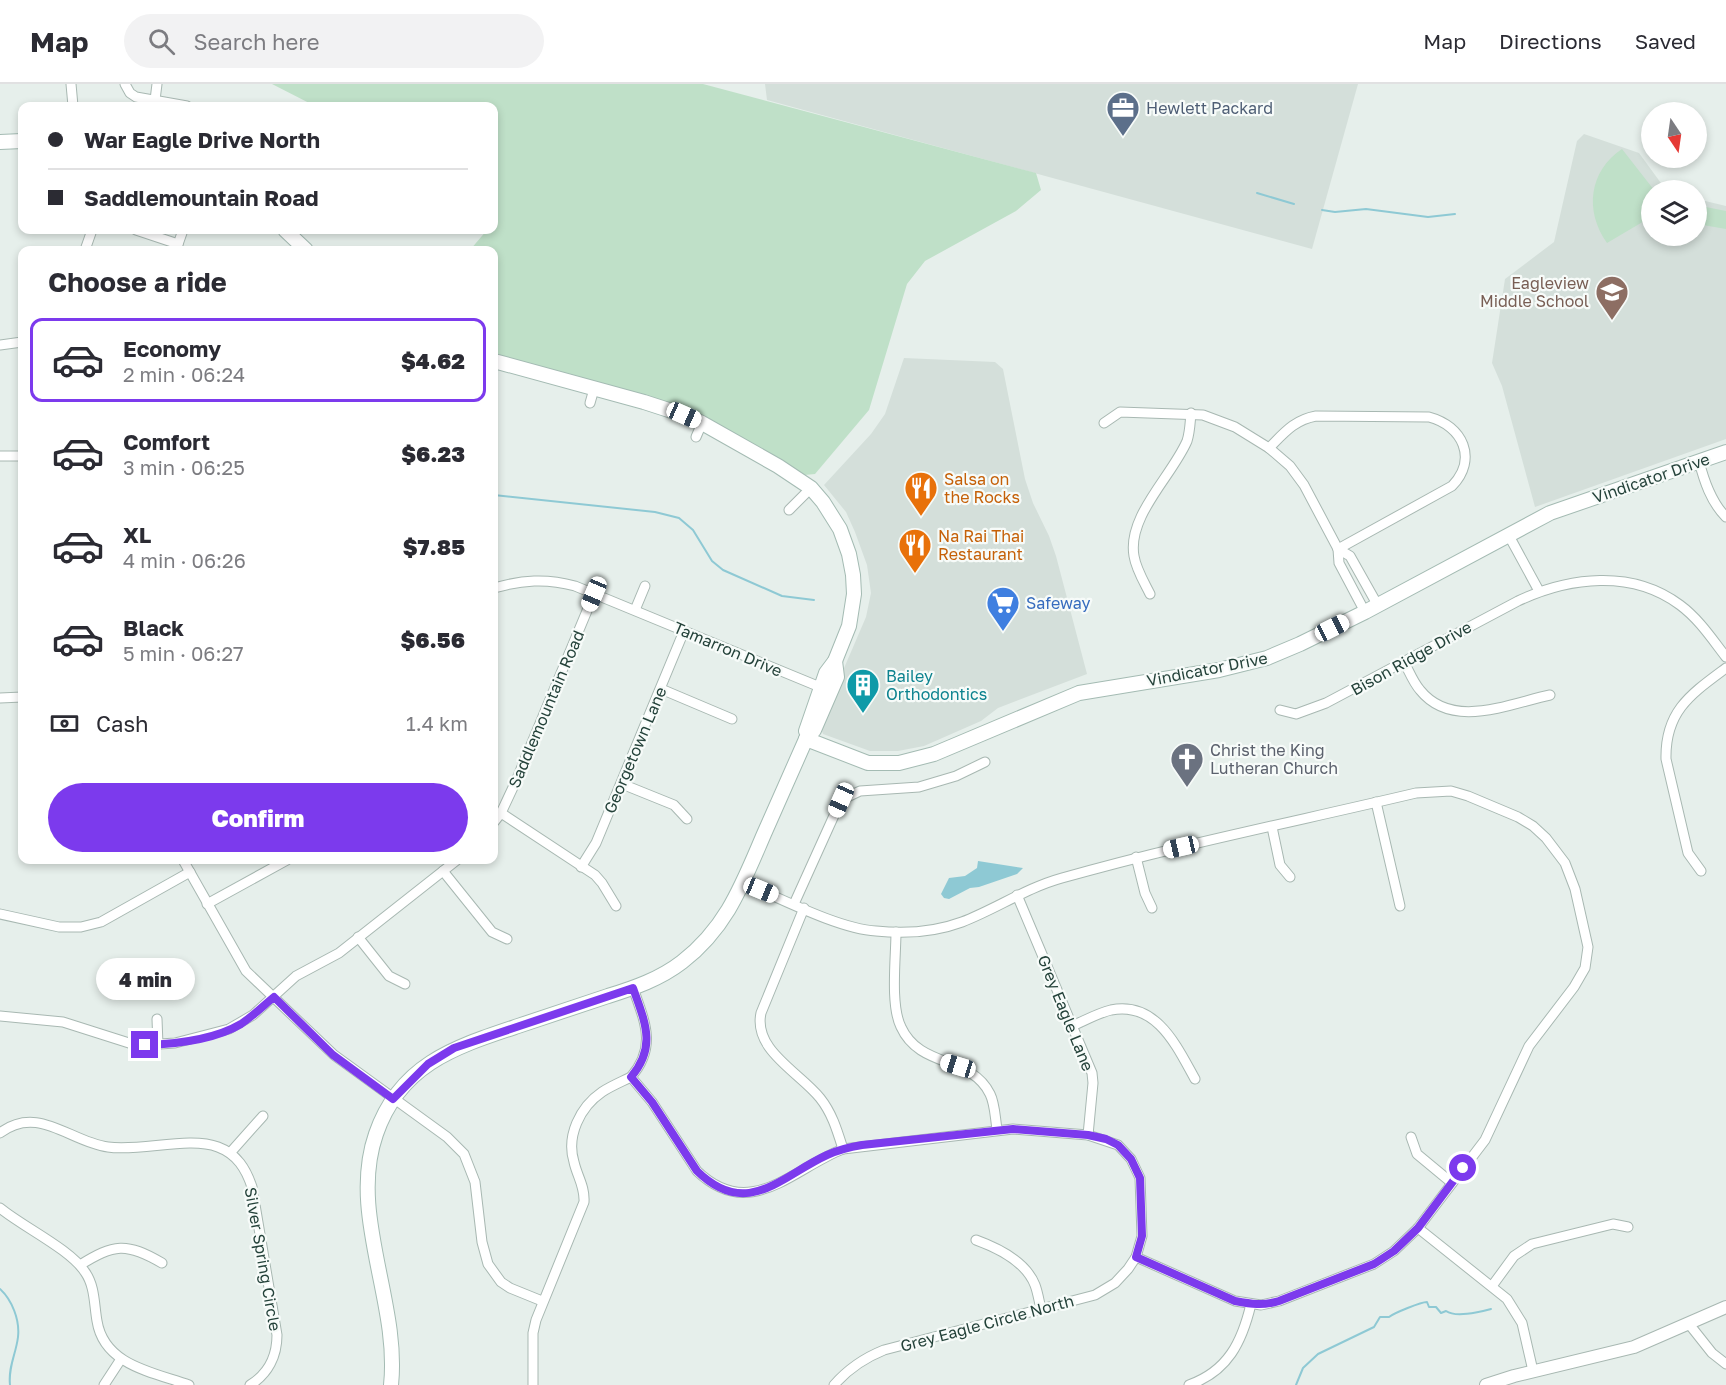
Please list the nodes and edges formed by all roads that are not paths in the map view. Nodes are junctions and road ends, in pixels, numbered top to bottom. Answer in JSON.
{"nodes":[{"id":1,"x":71,"y":84,"type":"edge"},
{"id":2,"x":125,"y":84,"type":"edge"},
{"id":3,"x":157,"y":84,"type":"edge"},
{"id":4,"x":156,"y":100,"type":"junction"},
{"id":5,"x":73,"y":102,"type":"edge"},
{"id":6,"x":166,"y":102,"type":"edge"},
{"id":7,"x":18,"y":141,"type":"edge"},
{"id":8,"x":0,"y":142,"type":"edge"},
{"id":9,"x":146,"y":234,"type":"edge"},
{"id":10,"x":288,"y":234,"type":"edge"},
{"id":11,"x":175,"y":246,"type":"edge"},
{"id":12,"x":298,"y":246,"type":"edge"},
{"id":13,"x":18,"y":343,"type":"edge"},
{"id":14,"x":0,"y":345,"type":"edge"},
{"id":15,"x":498,"y":364,"type":"edge"},
{"id":16,"x":594,"y":389,"type":"junction"},
{"id":17,"x":590,"y":403,"type":"dead end"},
{"id":18,"x":1191,"y":413,"type":"junction"},
{"id":19,"x":702,"y":423,"type":"junction"},
{"id":20,"x":1104,"y":423,"type":"dead end"},
{"id":21,"x":696,"y":437,"type":"dead end"},
{"id":22,"x":1269,"y":448,"type":"junction"},
{"id":23,"x":1726,"y":452,"type":"edge"},
{"id":24,"x":0,"y":456,"type":"edge"},
{"id":25,"x":18,"y":456,"type":"edge"},
{"id":26,"x":1699,"y":461,"type":"junction"},
{"id":27,"x":811,"y":488,"type":"junction"},
{"id":28,"x":789,"y":510,"type":"dead end"},
{"id":29,"x":1726,"y":517,"type":"edge"},
{"id":30,"x":1508,"y":534,"type":"junction"},
{"id":31,"x":1338,"y":549,"type":"junction"},
{"id":32,"x":645,"y":586,"type":"dead end"},
{"id":33,"x":498,"y":587,"type":"edge"},
{"id":34,"x":1539,"y":591,"type":"junction"},
{"id":35,"x":594,"y":594,"type":"junction"},
{"id":36,"x":1150,"y":594,"type":"dead end"},
{"id":37,"x":1371,"y":608,"type":"junction"},
{"id":38,"x":635,"y":610,"type":"junction"},
{"id":39,"x":684,"y":631,"type":"junction"},
{"id":40,"x":1726,"y":657,"type":"edge"},
{"id":41,"x":836,"y":661,"type":"junction"},
{"id":42,"x":1404,"y":662,"type":"junction"},
{"id":43,"x":1726,"y":668,"type":"edge"},
{"id":44,"x":820,"y":687,"type":"junction"},
{"id":45,"x":660,"y":689,"type":"junction"},
{"id":46,"x":1550,"y":695,"type":"dead end"},
{"id":47,"x":18,"y":697,"type":"edge"},
{"id":48,"x":0,"y":698,"type":"edge"},
{"id":49,"x":1280,"y":710,"type":"dead end"},
{"id":50,"x":732,"y":719,"type":"dead end"},
{"id":51,"x":806,"y":739,"type":"junction"},
{"id":52,"x":985,"y":762,"type":"dead end"},
{"id":53,"x":622,"y":784,"type":"junction"},
{"id":54,"x":1376,"y":802,"type":"junction"},
{"id":55,"x":501,"y":813,"type":"junction"},
{"id":56,"x":498,"y":817,"type":"edge"},
{"id":57,"x":687,"y":819,"type":"dead end"},
{"id":58,"x":1272,"y":827,"type":"junction"},
{"id":59,"x":1136,"y":857,"type":"junction"},
{"id":60,"x":185,"y":864,"type":"edge"},
{"id":61,"x":279,"y":864,"type":"edge"},
{"id":62,"x":452,"y":864,"type":"edge"},
{"id":63,"x":581,"y":867,"type":"junction"},
{"id":64,"x":443,"y":871,"type":"junction"},
{"id":65,"x":1701,"y":871,"type":"dead end"},
{"id":66,"x":190,"y":872,"type":"junction"},
{"id":67,"x":1290,"y":877,"type":"dead end"},
{"id":68,"x":744,"y":883,"type":"junction"},
{"id":69,"x":1017,"y":895,"type":"junction"},
{"id":70,"x":207,"y":904,"type":"junction"},
{"id":71,"x":794,"y":904,"type":"junction"},
{"id":72,"x":616,"y":906,"type":"dead end"},
{"id":73,"x":1400,"y":906,"type":"dead end"},
{"id":74,"x":804,"y":908,"type":"junction"},
{"id":75,"x":1152,"y":908,"type":"dead end"},
{"id":76,"x":0,"y":914,"type":"edge"},
{"id":77,"x":896,"y":932,"type":"junction"},
{"id":78,"x":358,"y":937,"type":"junction"},
{"id":79,"x":507,"y":939,"type":"dead end"},
{"id":80,"x":405,"y":984,"type":"dead end"},
{"id":81,"x":633,"y":988,"type":"junction"},
{"id":82,"x":274,"y":997,"type":"junction"},
{"id":83,"x":0,"y":1016,"type":"edge"},
{"id":84,"x":157,"y":1018,"type":"dead end"},
{"id":85,"x":1072,"y":1026,"type":"junction"},
{"id":86,"x":158,"y":1045,"type":"junction"},
{"id":87,"x":631,"y":1077,"type":"junction"},
{"id":88,"x":1195,"y":1079,"type":"dead end"},
{"id":89,"x":393,"y":1099,"type":"junction"},
{"id":90,"x":263,"y":1116,"type":"dead end"},
{"id":91,"x":997,"y":1129,"type":"junction"},
{"id":92,"x":0,"y":1133,"type":"edge"},
{"id":93,"x":1088,"y":1135,"type":"junction"},
{"id":94,"x":1411,"y":1137,"type":"dead end"},
{"id":95,"x":843,"y":1149,"type":"junction"},
{"id":96,"x":230,"y":1152,"type":"junction"},
{"id":97,"x":1452,"y":1183,"type":"junction"},
{"id":98,"x":0,"y":1208,"type":"edge"},
{"id":99,"x":1628,"y":1227,"type":"dead end"},
{"id":100,"x":1418,"y":1228,"type":"junction"},
{"id":101,"x":975,"y":1240,"type":"dead end"},
{"id":102,"x":1136,"y":1257,"type":"junction"},
{"id":103,"x":162,"y":1263,"type":"dead end"},
{"id":104,"x":80,"y":1265,"type":"junction"},
{"id":105,"x":1492,"y":1286,"type":"junction"},
{"id":106,"x":542,"y":1301,"type":"junction"},
{"id":107,"x":1251,"y":1304,"type":"junction"},
{"id":108,"x":1726,"y":1307,"type":"edge"},
{"id":109,"x":1041,"y":1309,"type":"junction"},
{"id":110,"x":1689,"y":1324,"type":"junction"},
{"id":111,"x":120,"y":1359,"type":"junction"},
{"id":112,"x":1726,"y":1365,"type":"edge"},
{"id":113,"x":1533,"y":1371,"type":"junction"},
{"id":114,"x":261,"y":1382,"type":"edge"},
{"id":115,"x":104,"y":1385,"type":"edge"},
{"id":116,"x":189,"y":1385,"type":"edge"},
{"id":117,"x":250,"y":1385,"type":"edge"},
{"id":118,"x":391,"y":1385,"type":"edge"},
{"id":119,"x":533,"y":1385,"type":"edge"},
{"id":120,"x":834,"y":1385,"type":"edge"},
{"id":121,"x":1188,"y":1385,"type":"edge"},
{"id":122,"x":1486,"y":1385,"type":"edge"}],
"edges":[{"from":1,"to":5,"type":"street"},
{"from":2,"to":4,"type":"street"},
{"from":3,"to":4,"type":"street"},
{"from":4,"to":6,"type":"street"},
{"from":7,"to":8,"type":"main road"},
{"from":9,"to":11,"type":"street"},
{"from":10,"to":12,"type":"main road"},
{"from":13,"to":14,"type":"street"},
{"from":15,"to":16,"type":"main road"},
{"from":16,"to":17,"type":"street"},
{"from":16,"to":19,"type":"main road"},
{"from":18,"to":20,"type":"street"},
{"from":18,"to":22,"type":"street"},
{"from":18,"to":36,"type":"street"},
{"from":19,"to":21,"type":"street"},
{"from":19,"to":27,"type":"main road"},
{"from":22,"to":31,"type":"street"},
{"from":22,"to":31,"type":"street"},
{"from":23,"to":26,"type":"main road","name":"Vindicator Drive"},
{"from":24,"to":25,"type":"street"},
{"from":26,"to":29,"type":"street"},
{"from":26,"to":30,"type":"main road","name":"Vindicator Drive"},
{"from":27,"to":28,"type":"street"},
{"from":27,"to":41,"type":"main road"},
{"from":30,"to":34,"type":"street"},
{"from":30,"to":37,"type":"main road","name":"Vindicator Drive"},
{"from":31,"to":37,"type":"street"},
{"from":31,"to":37,"type":"street"},
{"from":32,"to":38,"type":"street"},
{"from":33,"to":35,"type":"street","name":"Tamarron Drive"},
{"from":34,"to":40,"type":"street","name":"Bison Ridge Drive"},
{"from":34,"to":42,"type":"street","name":"Bison Ridge Drive"},
{"from":35,"to":38,"type":"street","name":"Tamarron Drive"},
{"from":35,"to":55,"type":"street","name":"Saddlemountain Road"},
{"from":37,"to":51,"type":"main road","name":"Vindicator Drive"},
{"from":38,"to":39,"type":"street","name":"Tamarron Drive"},
{"from":39,"to":44,"type":"street","name":"Tamarron Drive"},
{"from":39,"to":45,"type":"street","name":"Georgetown Lane"},
{"from":41,"to":44,"type":"main road"},
{"from":41,"to":51,"type":"main road"},
{"from":42,"to":46,"type":"street"},
{"from":42,"to":49,"type":"street","name":"Bison Ridge Drive"},
{"from":43,"to":65,"type":"street"},
{"from":44,"to":51,"type":"main road"},
{"from":45,"to":50,"type":"street"},
{"from":45,"to":53,"type":"street","name":"Georgetown Lane"},
{"from":47,"to":48,"type":"street"},
{"from":51,"to":68,"type":"main road"},
{"from":52,"to":71,"type":"street"},
{"from":53,"to":57,"type":"street"},
{"from":53,"to":63,"type":"street","name":"Georgetown Lane"},
{"from":54,"to":58,"type":"street"},
{"from":54,"to":73,"type":"street"},
{"from":54,"to":97,"type":"street"},
{"from":55,"to":56,"type":"street","name":"Saddlemountain Road"},
{"from":55,"to":63,"type":"street"},
{"from":58,"to":59,"type":"street"},
{"from":58,"to":67,"type":"street"},
{"from":59,"to":69,"type":"street"},
{"from":59,"to":75,"type":"street"},
{"from":60,"to":66,"type":"street"},
{"from":61,"to":70,"type":"street"},
{"from":62,"to":64,"type":"street"},
{"from":63,"to":72,"type":"street"},
{"from":64,"to":78,"type":"street"},
{"from":64,"to":79,"type":"street"},
{"from":66,"to":70,"type":"street"},
{"from":66,"to":76,"type":"street"},
{"from":68,"to":71,"type":"street"},
{"from":68,"to":81,"type":"main road"},
{"from":69,"to":77,"type":"street"},
{"from":69,"to":85,"type":"street","name":"Grey Eagle Lane"},
{"from":70,"to":82,"type":"street"},
{"from":71,"to":74,"type":"street"},
{"from":74,"to":77,"type":"street"},
{"from":74,"to":95,"type":"street"},
{"from":77,"to":91,"type":"street"},
{"from":78,"to":80,"type":"street"},
{"from":78,"to":82,"type":"street"},
{"from":81,"to":87,"type":"street"},
{"from":81,"to":89,"type":"main road"},
{"from":82,"to":86,"type":"street"},
{"from":82,"to":89,"type":"street"},
{"from":83,"to":86,"type":"street"},
{"from":84,"to":86,"type":"street"},
{"from":85,"to":88,"type":"street"},
{"from":85,"to":93,"type":"street","name":"Grey Eagle Lane"},
{"from":87,"to":95,"type":"street"},
{"from":87,"to":106,"type":"street"},
{"from":89,"to":106,"type":"street"},
{"from":89,"to":118,"type":"main road"},
{"from":90,"to":96,"type":"street"},
{"from":91,"to":93,"type":"street"},
{"from":91,"to":95,"type":"street"},
{"from":92,"to":96,"type":"street"},
{"from":93,"to":102,"type":"street"},
{"from":94,"to":97,"type":"street"},
{"from":96,"to":114,"type":"street","name":"Silver Spring Circle"},
{"from":97,"to":100,"type":"street"},
{"from":98,"to":104,"type":"street"},
{"from":99,"to":105,"type":"street"},
{"from":100,"to":105,"type":"street"},
{"from":100,"to":107,"type":"street"},
{"from":101,"to":109,"type":"street"},
{"from":102,"to":107,"type":"street"},
{"from":102,"to":109,"type":"street","name":"Grey Eagle Circle North"},
{"from":103,"to":104,"type":"street"},
{"from":104,"to":111,"type":"street"},
{"from":105,"to":113,"type":"street"},
{"from":106,"to":119,"type":"street"},
{"from":107,"to":121,"type":"street"},
{"from":108,"to":110,"type":"street"},
{"from":109,"to":120,"type":"street","name":"Grey Eagle Circle North"},
{"from":110,"to":112,"type":"street"},
{"from":110,"to":113,"type":"street"},
{"from":111,"to":115,"type":"street"},
{"from":111,"to":116,"type":"street"},
{"from":113,"to":122,"type":"street"},
{"from":114,"to":117,"type":"street","name":"Silver Spring Circle"}]}
